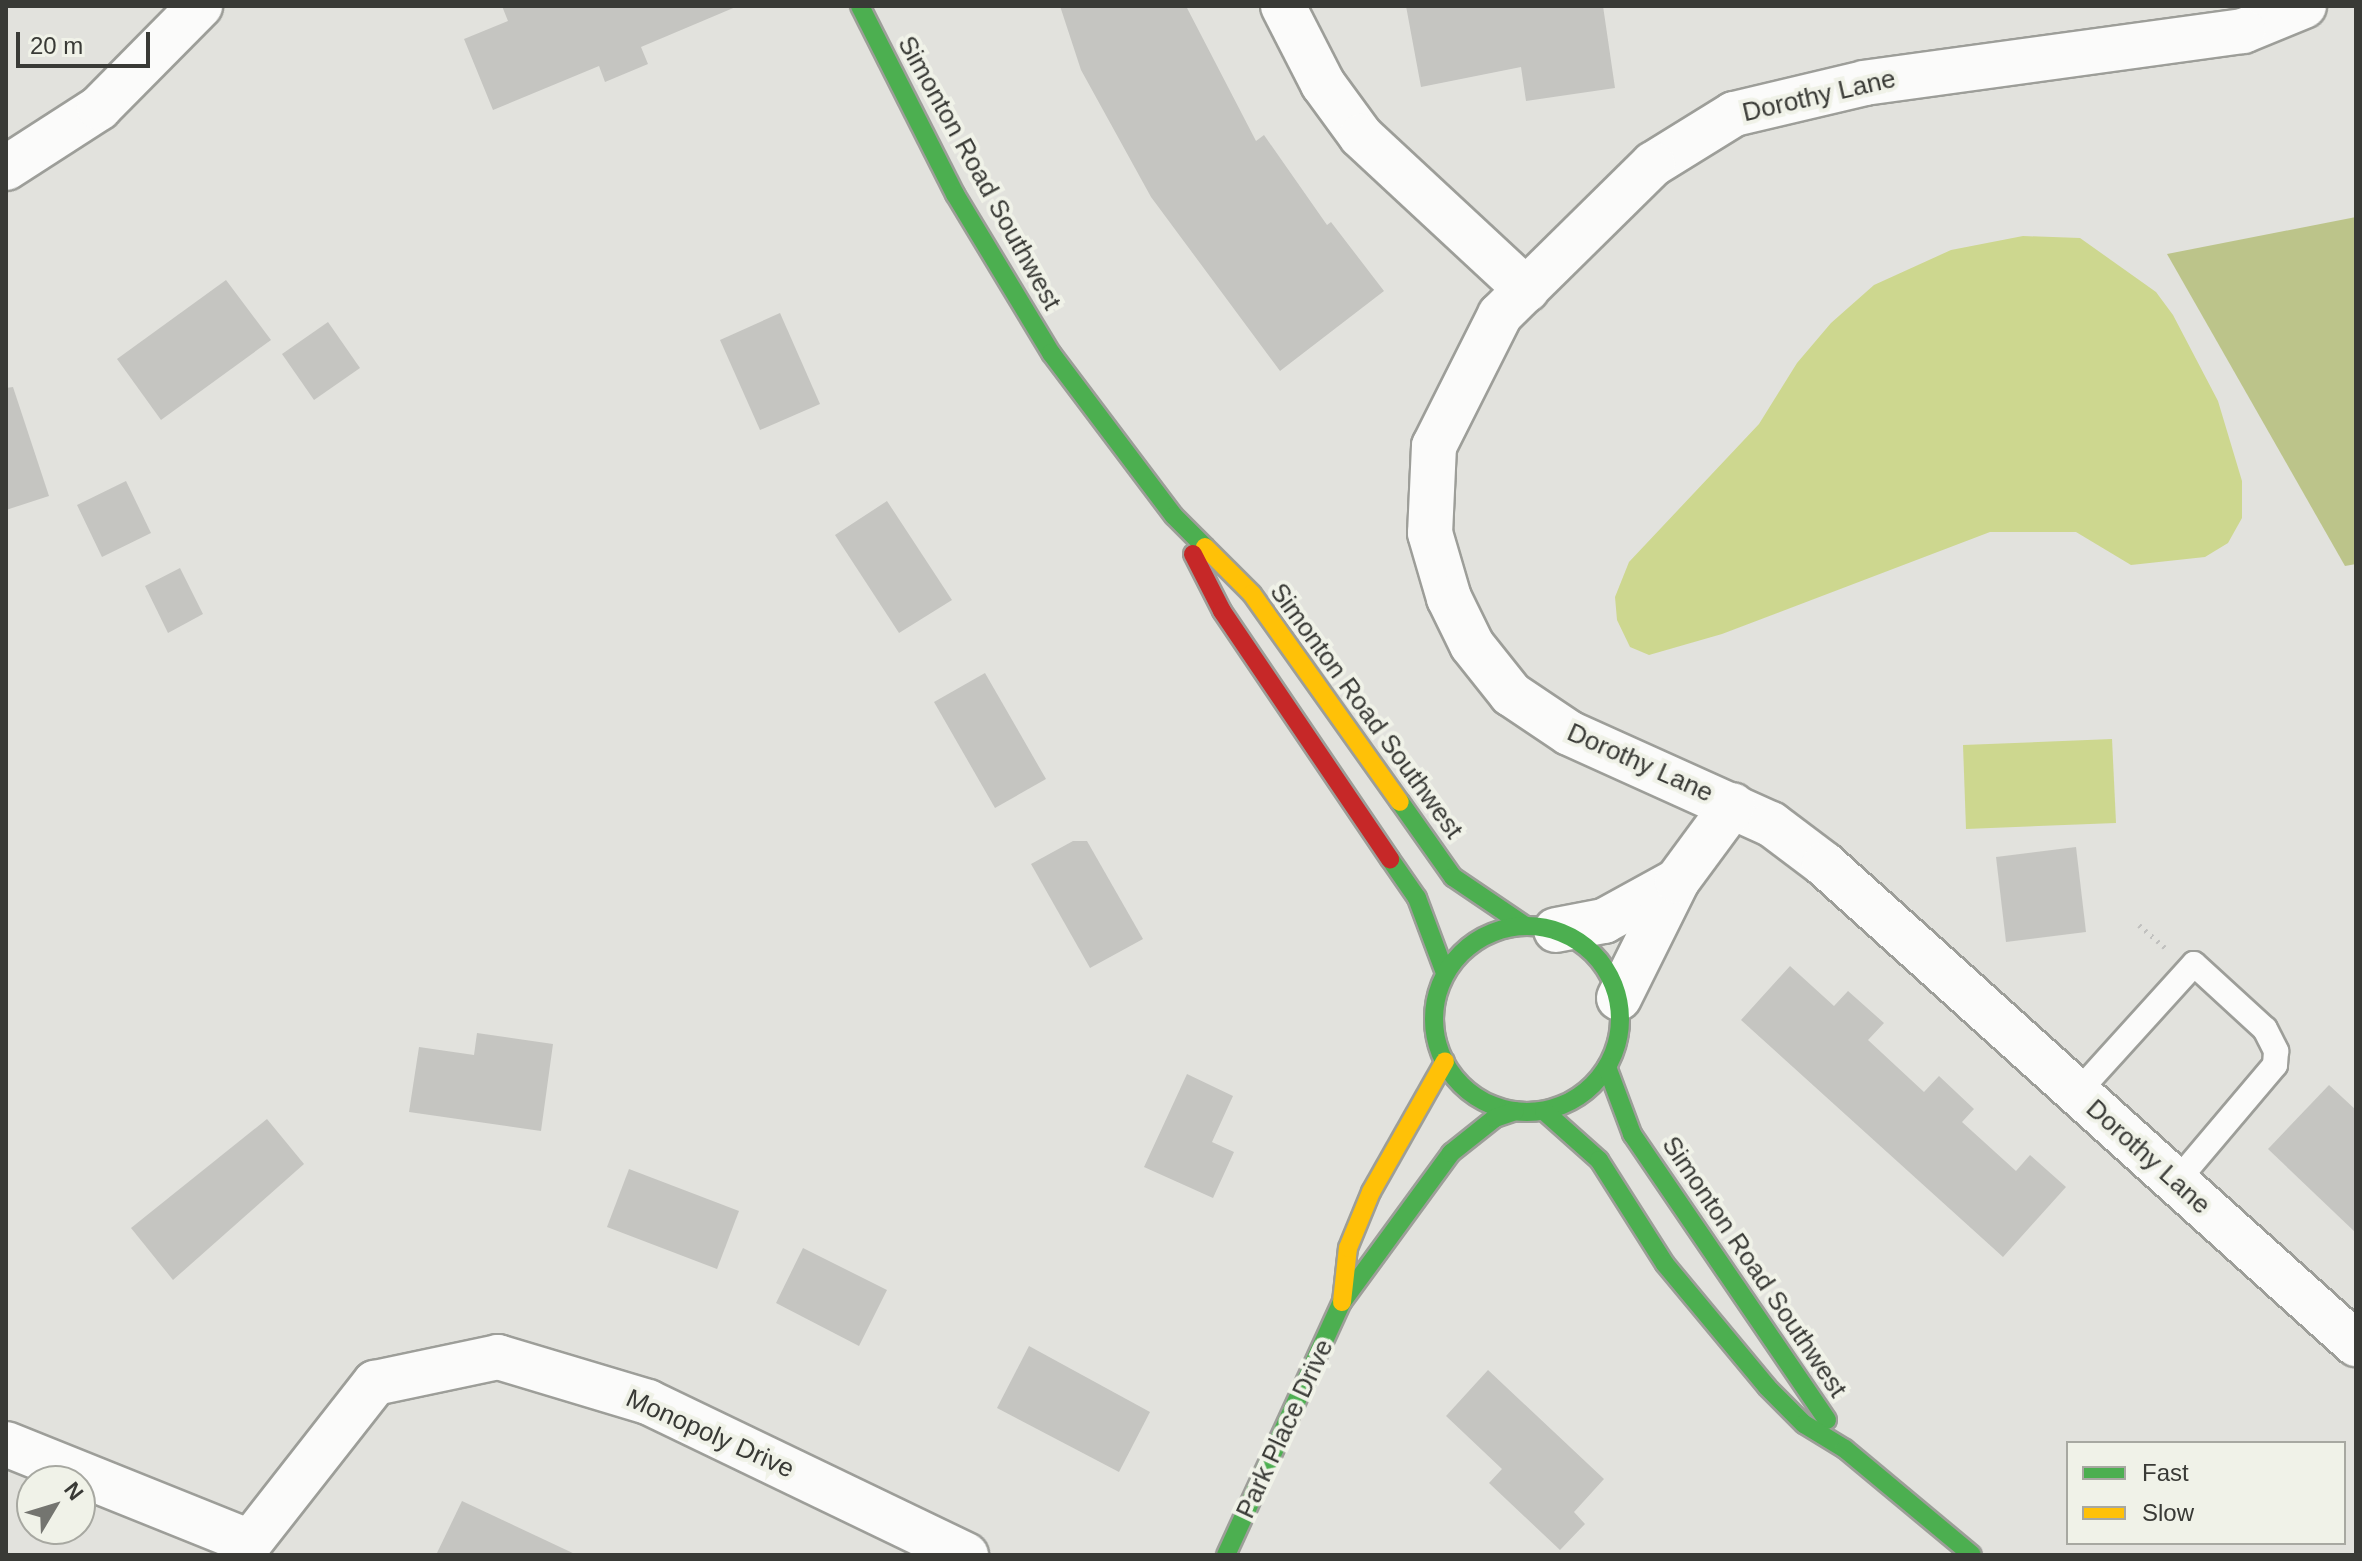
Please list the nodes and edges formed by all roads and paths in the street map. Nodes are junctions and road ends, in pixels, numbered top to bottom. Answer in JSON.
{"nodes":[{"id":1,"x":200,"y":6,"type":"edge"},
{"id":2,"x":860,"y":6,"type":"edge"},
{"id":3,"x":1283,"y":6,"type":"edge"},
{"id":4,"x":2304,"y":6,"type":"edge"},
{"id":5,"x":6,"y":168,"type":"edge"},
{"id":6,"x":1527,"y":290,"type":"junction"},
{"id":7,"x":1174,"y":516,"type":"junction"},
{"id":8,"x":1733,"y":805,"type":"junction"},
{"id":9,"x":1677,"y":881,"type":"junction"},
{"id":10,"x":1540,"y":927,"type":"junction"},
{"id":11,"x":1445,"y":973,"type":"junction"},
{"id":12,"x":1619,"y":998,"type":"junction"},
{"id":13,"x":1445,"y":1061,"type":"junction"},
{"id":14,"x":1607,"y":1067,"type":"junction"},
{"id":15,"x":2077,"y":1093,"type":"junction"},
{"id":16,"x":1515,"y":1111,"type":"junction"},
{"id":17,"x":1544,"y":1111,"type":"junction"},
{"id":18,"x":2176,"y":1182,"type":"junction"},
{"id":19,"x":1342,"y":1302,"type":"junction"},
{"id":20,"x":2356,"y":1344,"type":"edge"},
{"id":21,"x":6,"y":1444,"type":"edge"},
{"id":22,"x":1845,"y":1449,"type":"junction"},
{"id":23,"x":244,"y":1548,"type":"edge"},
{"id":24,"x":966,"y":1555,"type":"edge"},
{"id":25,"x":1226,"y":1555,"type":"edge"},
{"id":26,"x":1972,"y":1555,"type":"edge"}],
"edges":[{"from":1,"to":5,"type":"street"},
{"from":2,"to":7,"type":"street","name":"Simonton Road Southwest"},
{"from":3,"to":6,"type":"street"},
{"from":4,"to":6,"type":"street","name":"Dorothy Lane"},
{"from":6,"to":8,"type":"street","name":"Dorothy Lane"},
{"from":7,"to":10,"type":"street","name":"Simonton Road Southwest"},
{"from":7,"to":11,"type":"street","name":"Simonton Road Southwest"},
{"from":8,"to":9,"type":"street"},
{"from":8,"to":15,"type":"street","name":"Dorothy Lane"},
{"from":9,"to":10,"type":"street"},
{"from":9,"to":12,"type":"street"},
{"from":10,"to":11,"type":"street"},
{"from":10,"to":12,"type":"street"},
{"from":11,"to":13,"type":"street"},
{"from":12,"to":14,"type":"street"},
{"from":13,"to":16,"type":"street"},
{"from":13,"to":19,"type":"street","name":"Park Place Drive"},
{"from":14,"to":17,"type":"street"},
{"from":14,"to":22,"type":"street","name":"Simonton Road Southwest"},
{"from":15,"to":18,"type":"street","name":"Dorothy Lane"},
{"from":15,"to":18,"type":"lane"},
{"from":16,"to":17,"type":"street"},
{"from":16,"to":19,"type":"street","name":"Park Place Drive"},
{"from":17,"to":22,"type":"street","name":"Simonton Road Southwest"},
{"from":18,"to":20,"type":"street","name":"Dorothy Lane"},
{"from":19,"to":25,"type":"street","name":"Park Place Drive"},
{"from":21,"to":23,"type":"street"},
{"from":22,"to":26,"type":"street","name":"Simonton Road Southwest"},
{"from":23,"to":24,"type":"street","name":"Monopoly Drive"}]}
